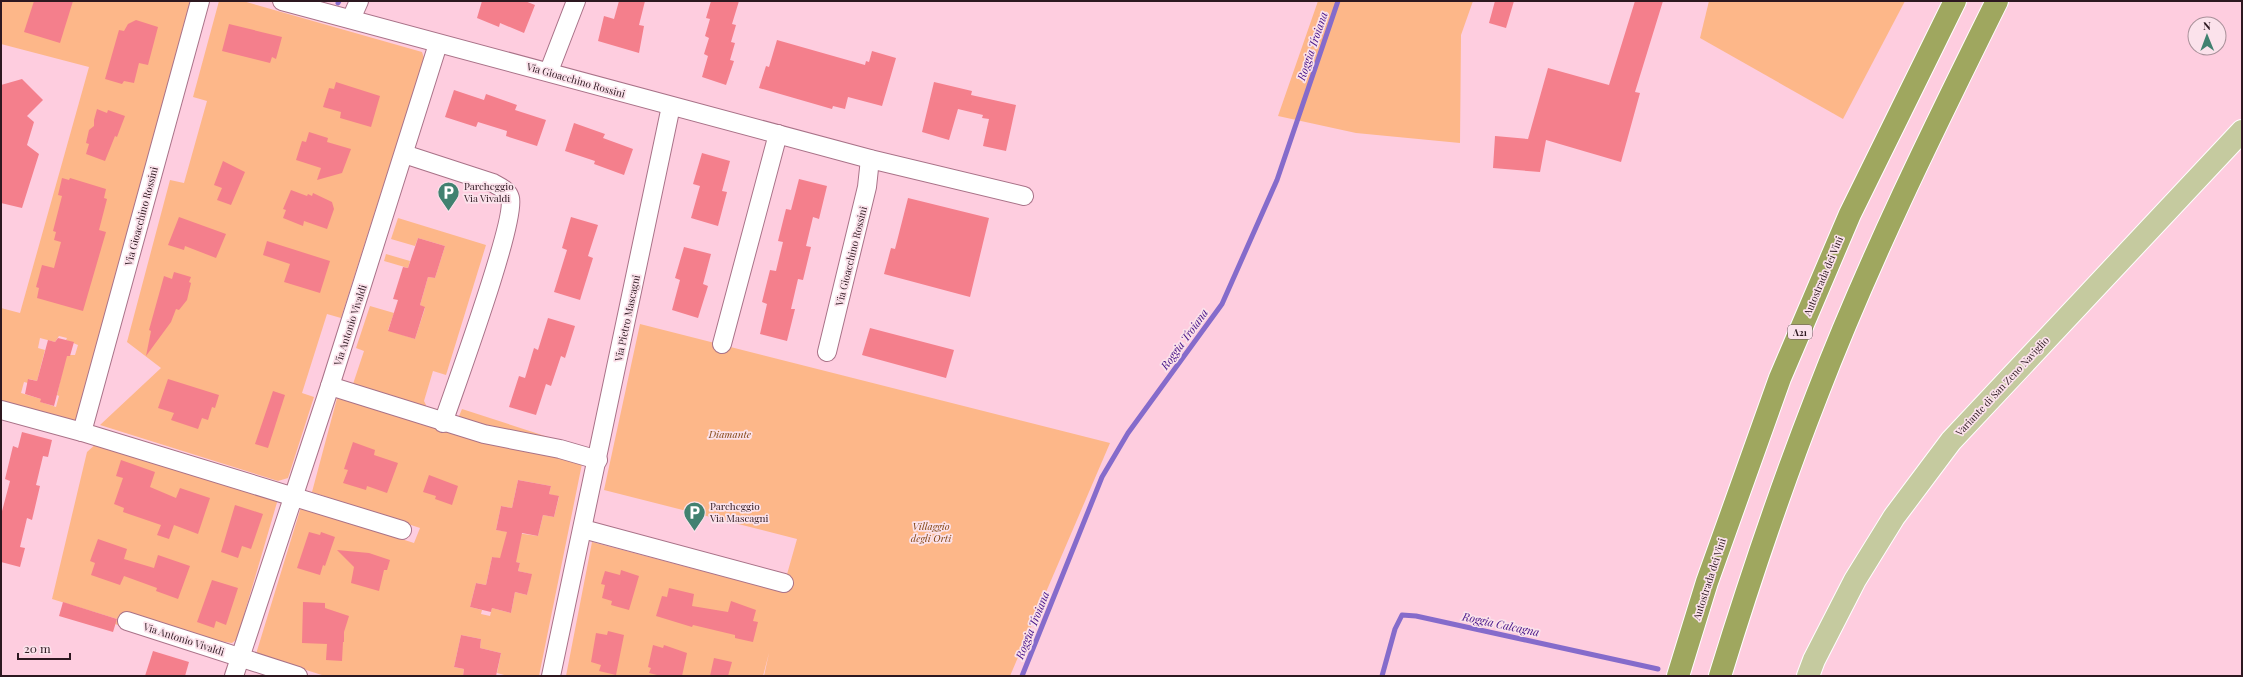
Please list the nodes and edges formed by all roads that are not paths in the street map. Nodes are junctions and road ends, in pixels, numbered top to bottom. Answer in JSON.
{"nodes":[{"id":1,"x":200,"y":1,"type":"edge"},
{"id":2,"x":282,"y":1,"type":"edge"},
{"id":3,"x":358,"y":1,"type":"edge"},
{"id":4,"x":576,"y":1,"type":"edge"},
{"id":5,"x":1955,"y":1,"type":"edge"},
{"id":6,"x":1997,"y":1,"type":"edge"},
{"id":7,"x":351,"y":19,"type":"junction"},
{"id":8,"x":438,"y":44,"type":"junction"},
{"id":9,"x":549,"y":71,"type":"junction"},
{"id":10,"x":671,"y":106,"type":"junction"},
{"id":11,"x":2242,"y":131,"type":"edge"},
{"id":12,"x":778,"y":134,"type":"junction"},
{"id":13,"x":404,"y":154,"type":"junction"},
{"id":14,"x":870,"y":159,"type":"junction"},
{"id":15,"x":1024,"y":196,"type":"dead end"},
{"id":16,"x":722,"y":344,"type":"dead end"},
{"id":17,"x":827,"y":352,"type":"dead end"},
{"id":18,"x":330,"y":386,"type":"junction"},
{"id":19,"x":1,"y":410,"type":"edge"},
{"id":20,"x":443,"y":423,"type":"junction"},
{"id":21,"x":82,"y":432,"type":"junction"},
{"id":22,"x":598,"y":460,"type":"junction"},
{"id":23,"x":294,"y":496,"type":"junction"},
{"id":24,"x":402,"y":530,"type":"dead end"},
{"id":25,"x":583,"y":530,"type":"junction"},
{"id":26,"x":784,"y":582,"type":"dead end"},
{"id":27,"x":127,"y":621,"type":"dead end"},
{"id":28,"x":240,"y":658,"type":"junction"},
{"id":29,"x":234,"y":676,"type":"edge"},
{"id":30,"x":298,"y":676,"type":"edge"},
{"id":31,"x":551,"y":676,"type":"edge"},
{"id":32,"x":1678,"y":676,"type":"edge"},
{"id":33,"x":1720,"y":676,"type":"edge"},
{"id":34,"x":1808,"y":676,"type":"edge"}],
"edges":[{"from":1,"to":21,"type":"street","name":"Via Gioacchino Rossini"},
{"from":2,"to":7,"type":"street","name":"Via Gioacchino Rossini"},
{"from":3,"to":7,"type":"street"},
{"from":4,"to":9,"type":"street"},
{"from":5,"to":32,"type":"highway","name":"Autostrada dei Vini","number":"A21"},
{"from":6,"to":33,"type":"highway"},
{"from":7,"to":8,"type":"street","name":"Via Gioacchino Rossini"},
{"from":8,"to":9,"type":"street","name":"Via Gioacchino Rossini"},
{"from":8,"to":13,"type":"street","name":"Via Antonio Vivaldi"},
{"from":9,"to":10,"type":"street","name":"Via Gioacchino Rossini"},
{"from":10,"to":12,"type":"street","name":"Via Gioacchino Rossini"},
{"from":10,"to":22,"type":"street","name":"Via Pietro Mascagni"},
{"from":11,"to":34,"type":"main road","name":"Variante di San Zeno Naviglio"},
{"from":12,"to":14,"type":"street","name":"Via Gioacchino Rossini"},
{"from":12,"to":16,"type":"street"},
{"from":13,"to":18,"type":"street","name":"Via Antonio Vivaldi"},
{"from":13,"to":20,"type":"street"},
{"from":14,"to":15,"type":"street","name":"Via Gioacchino Rossini"},
{"from":14,"to":17,"type":"street","name":"Via Gioacchino Rossini"},
{"from":18,"to":20,"type":"street"},
{"from":18,"to":23,"type":"street","name":"Via Antonio Vivaldi"},
{"from":19,"to":21,"type":"street"},
{"from":20,"to":22,"type":"street"},
{"from":21,"to":23,"type":"street"},
{"from":22,"to":25,"type":"street","name":"Via Pietro Mascagni"},
{"from":23,"to":24,"type":"street"},
{"from":23,"to":28,"type":"street","name":"Via Antonio Vivaldi"},
{"from":25,"to":26,"type":"street"},
{"from":25,"to":31,"type":"street","name":"Via Pietro Mascagni"},
{"from":27,"to":28,"type":"street","name":"Via Antonio Vivaldi"},
{"from":28,"to":29,"type":"street","name":"Via Antonio Vivaldi"},
{"from":28,"to":30,"type":"street","name":"Via Antonio Vivaldi"}]}
